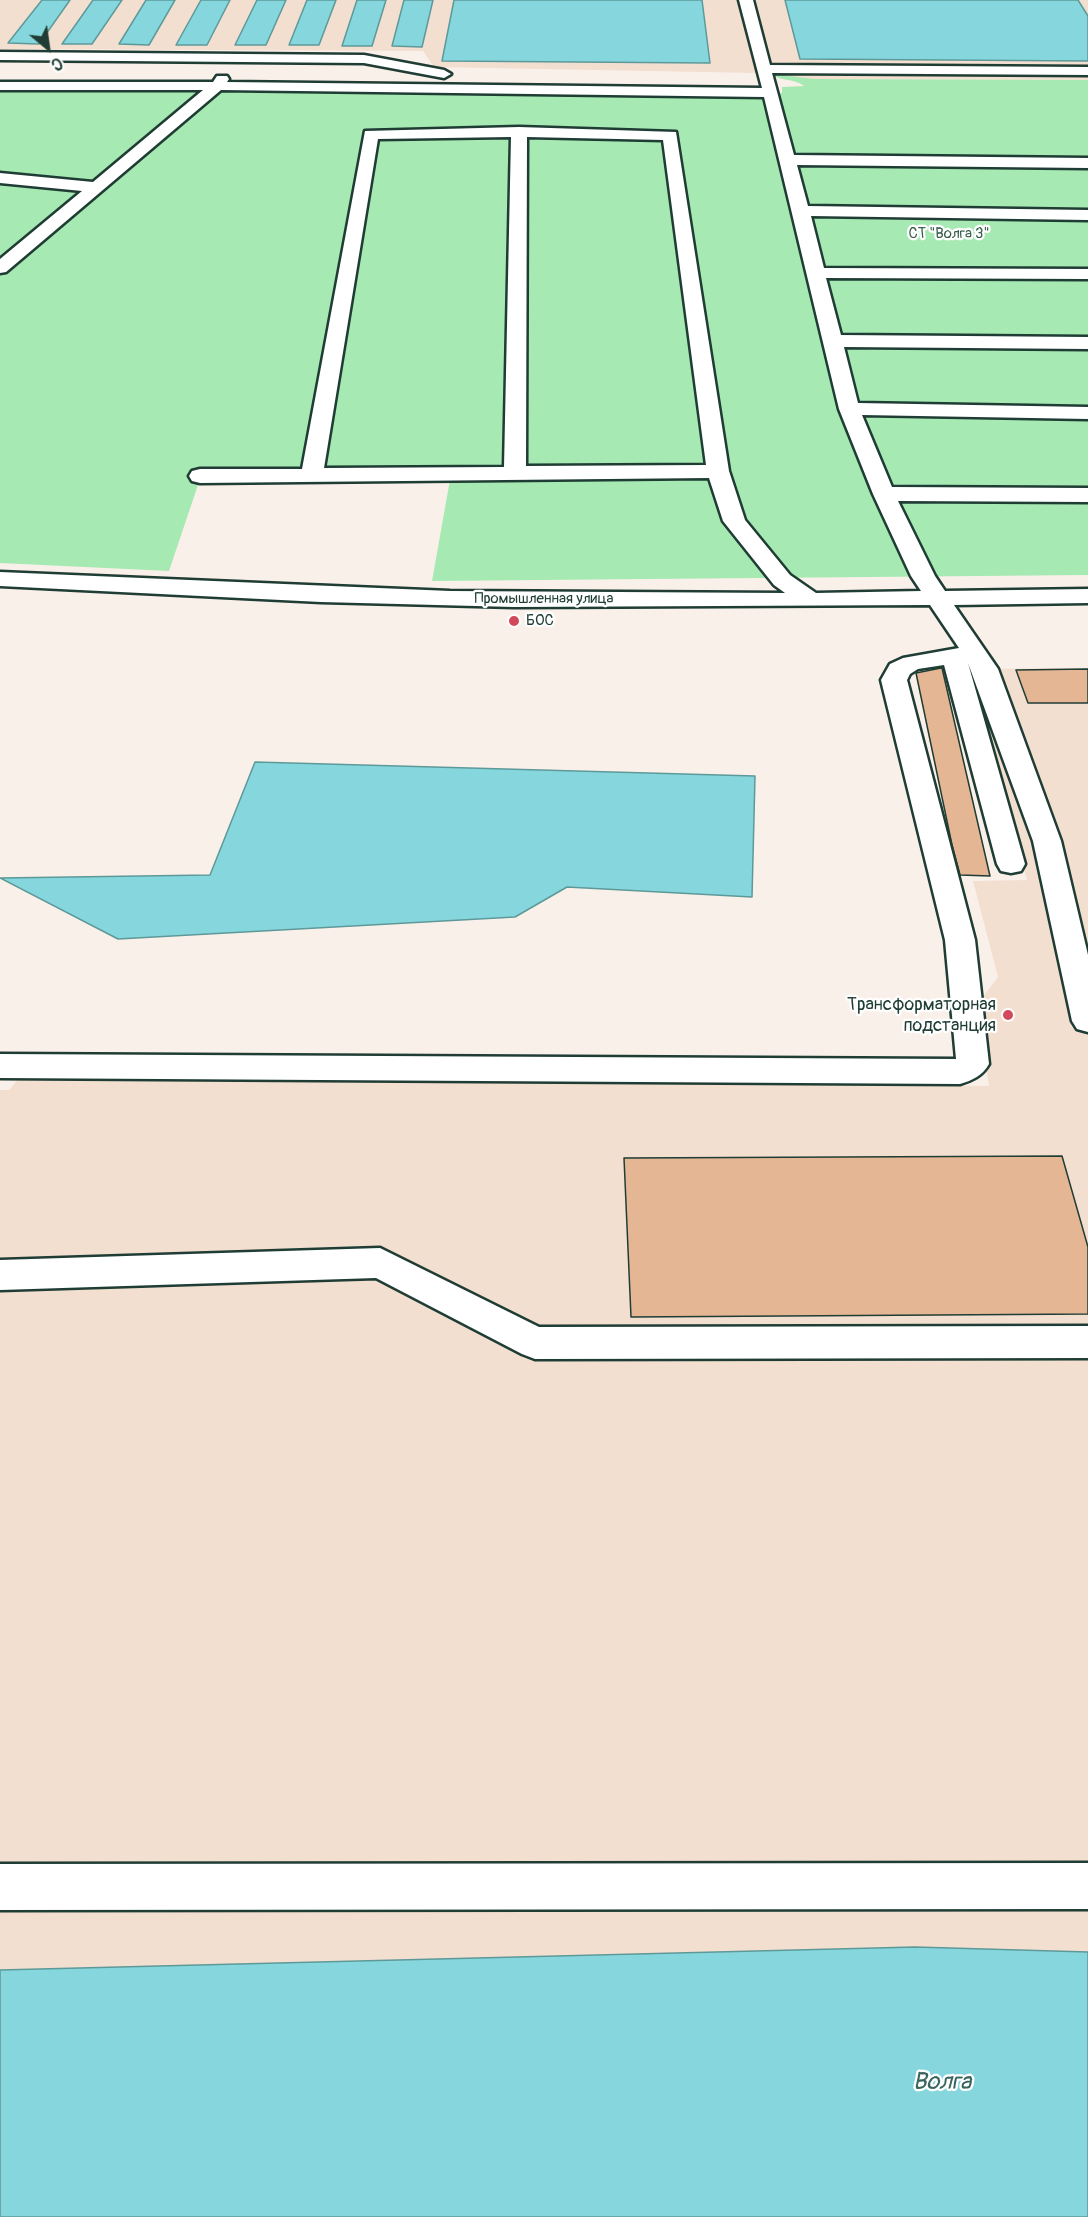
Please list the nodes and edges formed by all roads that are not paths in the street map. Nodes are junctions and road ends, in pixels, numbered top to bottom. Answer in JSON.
{"nodes":[{"id":1,"x":746,"y":0,"type":"edge"},
{"id":2,"x":0,"y":56,"type":"edge"},
{"id":3,"x":237,"y":58,"type":"junction"},
{"id":4,"x":1088,"y":71,"type":"edge"},
{"id":5,"x":766,"y":82,"type":"junction"},
{"id":6,"x":0,"y":86,"type":"edge"},
{"id":7,"x":217,"y":86,"type":"junction"},
{"id":8,"x":519,"y":132,"type":"junction"},
{"id":9,"x":786,"y":160,"type":"junction"},
{"id":10,"x":1088,"y":163,"type":"edge"},
{"id":11,"x":0,"y":178,"type":"edge"},
{"id":12,"x":96,"y":188,"type":"junction"},
{"id":13,"x":801,"y":211,"type":"junction"},
{"id":14,"x":1088,"y":215,"type":"edge"},
{"id":15,"x":2,"y":264,"type":"edge"},
{"id":16,"x":816,"y":273,"type":"junction"},
{"id":17,"x":1088,"y":274,"type":"edge"},
{"id":18,"x":833,"y":341,"type":"junction"},
{"id":19,"x":1088,"y":343,"type":"edge"},
{"id":20,"x":849,"y":409,"type":"junction"},
{"id":21,"x":1088,"y":413,"type":"edge"},
{"id":22,"x":718,"y":471,"type":"junction"},
{"id":23,"x":515,"y":473,"type":"junction"},
{"id":24,"x":312,"y":475,"type":"junction"},
{"id":25,"x":200,"y":476,"type":"dead end"},
{"id":26,"x":884,"y":494,"type":"junction"},
{"id":27,"x":1088,"y":495,"type":"edge"},
{"id":28,"x":0,"y":579,"type":"edge"},
{"id":29,"x":1088,"y":596,"type":"edge"},
{"id":30,"x":937,"y":598,"type":"junction"},
{"id":31,"x":811,"y":600,"type":"junction"},
{"id":32,"x":964,"y":654,"type":"junction"},
{"id":33,"x":1011,"y":864,"type":"dead end"},
{"id":34,"x":1088,"y":1022,"type":"edge"},
{"id":35,"x":0,"y":1066,"type":"edge"},
{"id":36,"x":0,"y":1275,"type":"edge"},
{"id":37,"x":1088,"y":1342,"type":"edge"},
{"id":38,"x":1088,"y":1886,"type":"edge"},
{"id":39,"x":0,"y":1887,"type":"edge"}],
"edges":[{"from":1,"to":5,"type":"street"},
{"from":2,"to":3,"type":"street"},
{"from":3,"to":5,"type":"street"},
{"from":3,"to":7,"type":"street"},
{"from":4,"to":5,"type":"street"},
{"from":5,"to":7,"type":"street"},
{"from":5,"to":9,"type":"street"},
{"from":6,"to":7,"type":"street"},
{"from":7,"to":12,"type":"street"},
{"from":8,"to":22,"type":"street"},
{"from":8,"to":23,"type":"street"},
{"from":8,"to":24,"type":"street"},
{"from":9,"to":10,"type":"street"},
{"from":9,"to":13,"type":"street"},
{"from":11,"to":12,"type":"street"},
{"from":12,"to":15,"type":"street"},
{"from":13,"to":14,"type":"street"},
{"from":13,"to":16,"type":"street"},
{"from":16,"to":17,"type":"street"},
{"from":16,"to":18,"type":"street"},
{"from":18,"to":19,"type":"street"},
{"from":18,"to":20,"type":"street"},
{"from":20,"to":21,"type":"street"},
{"from":20,"to":26,"type":"street"},
{"from":22,"to":23,"type":"street"},
{"from":22,"to":31,"type":"street"},
{"from":23,"to":24,"type":"street"},
{"from":24,"to":25,"type":"street"},
{"from":26,"to":27,"type":"street"},
{"from":26,"to":30,"type":"street"},
{"from":28,"to":31,"type":"street","name":"Промышленная улица"},
{"from":29,"to":30,"type":"street","name":"Промышленная улица"},
{"from":30,"to":31,"type":"street","name":"Промышленная улица"},
{"from":30,"to":32,"type":"street"},
{"from":32,"to":33,"type":"street"},
{"from":32,"to":34,"type":"street"},
{"from":32,"to":35,"type":"street"},
{"from":36,"to":37,"type":"street"},
{"from":38,"to":39,"type":"street"}]}
